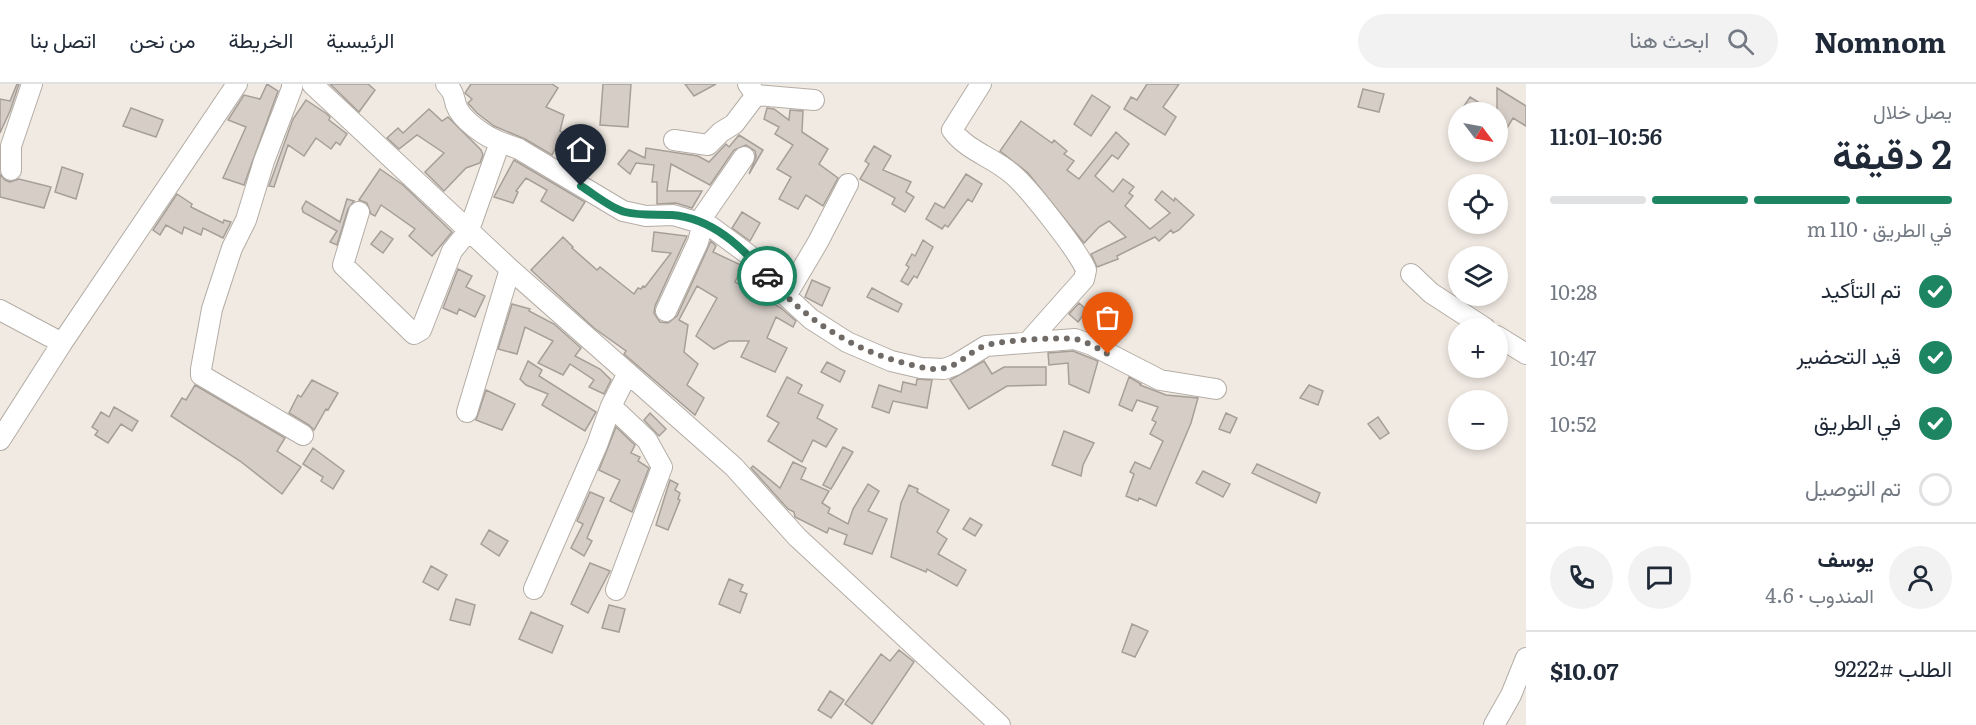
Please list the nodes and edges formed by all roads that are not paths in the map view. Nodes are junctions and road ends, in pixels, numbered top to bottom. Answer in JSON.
{"nodes":[{"id":1,"x":32,"y":84,"type":"edge"},
{"id":2,"x":237,"y":84,"type":"edge"},
{"id":3,"x":292,"y":84,"type":"edge"},
{"id":4,"x":312,"y":84,"type":"edge"},
{"id":5,"x":981,"y":84,"type":"edge"},
{"id":6,"x":455,"y":87,"type":"edge"},
{"id":7,"x":752,"y":89,"type":"edge"},
{"id":8,"x":814,"y":100,"type":"dead end"},
{"id":9,"x":674,"y":140,"type":"dead end"},
{"id":10,"x":500,"y":142,"type":"junction"},
{"id":11,"x":744,"y":157,"type":"dead end"},
{"id":12,"x":11,"y":170,"type":"dead end"},
{"id":13,"x":848,"y":184,"type":"dead end"},
{"id":14,"x":359,"y":212,"type":"dead end"},
{"id":15,"x":701,"y":223,"type":"junction"},
{"id":16,"x":469,"y":230,"type":"junction"},
{"id":17,"x":510,"y":268,"type":"junction"},
{"id":18,"x":1411,"y":274,"type":"dead end"},
{"id":19,"x":786,"y":296,"type":"junction"},
{"id":20,"x":0,"y":310,"type":"edge"},
{"id":21,"x":666,"y":311,"type":"dead end"},
{"id":22,"x":1470,"y":318,"type":"edge"},
{"id":23,"x":1029,"y":341,"type":"junction"},
{"id":24,"x":62,"y":343,"type":"junction"},
{"id":25,"x":1508,"y":343,"type":"edge"},
{"id":26,"x":1526,"y":354,"type":"edge"},
{"id":27,"x":627,"y":374,"type":"junction"},
{"id":28,"x":1216,"y":389,"type":"dead end"},
{"id":29,"x":611,"y":406,"type":"junction"},
{"id":30,"x":467,"y":412,"type":"dead end"},
{"id":31,"x":303,"y":435,"type":"dead end"},
{"id":32,"x":0,"y":440,"type":"edge"},
{"id":33,"x":534,"y":590,"type":"dead end"},
{"id":34,"x":616,"y":590,"type":"dead end"},
{"id":35,"x":1526,"y":658,"type":"edge"},
{"id":36,"x":1000,"y":725,"type":"edge"},
{"id":37,"x":1494,"y":725,"type":"edge"}],
"edges":[{"from":1,"to":12,"type":"street"},
{"from":2,"to":24,"type":"street"},
{"from":3,"to":31,"type":"street"},
{"from":4,"to":16,"type":"street"},
{"from":5,"to":23,"type":"street"},
{"from":6,"to":10,"type":"street"},
{"from":7,"to":8,"type":"street"},
{"from":7,"to":9,"type":"street"},
{"from":10,"to":15,"type":"street"},
{"from":10,"to":16,"type":"street"},
{"from":11,"to":15,"type":"street"},
{"from":13,"to":19,"type":"street"},
{"from":14,"to":16,"type":"street"},
{"from":15,"to":19,"type":"street"},
{"from":15,"to":21,"type":"street"},
{"from":16,"to":17,"type":"street"},
{"from":17,"to":27,"type":"street"},
{"from":17,"to":30,"type":"street"},
{"from":18,"to":22,"type":"street"},
{"from":19,"to":23,"type":"street"},
{"from":20,"to":24,"type":"street"},
{"from":23,"to":28,"type":"street"},
{"from":24,"to":32,"type":"street"},
{"from":25,"to":26,"type":"street"},
{"from":27,"to":29,"type":"street"},
{"from":27,"to":36,"type":"street"},
{"from":29,"to":33,"type":"street"},
{"from":29,"to":34,"type":"street"},
{"from":35,"to":37,"type":"street"}]}
